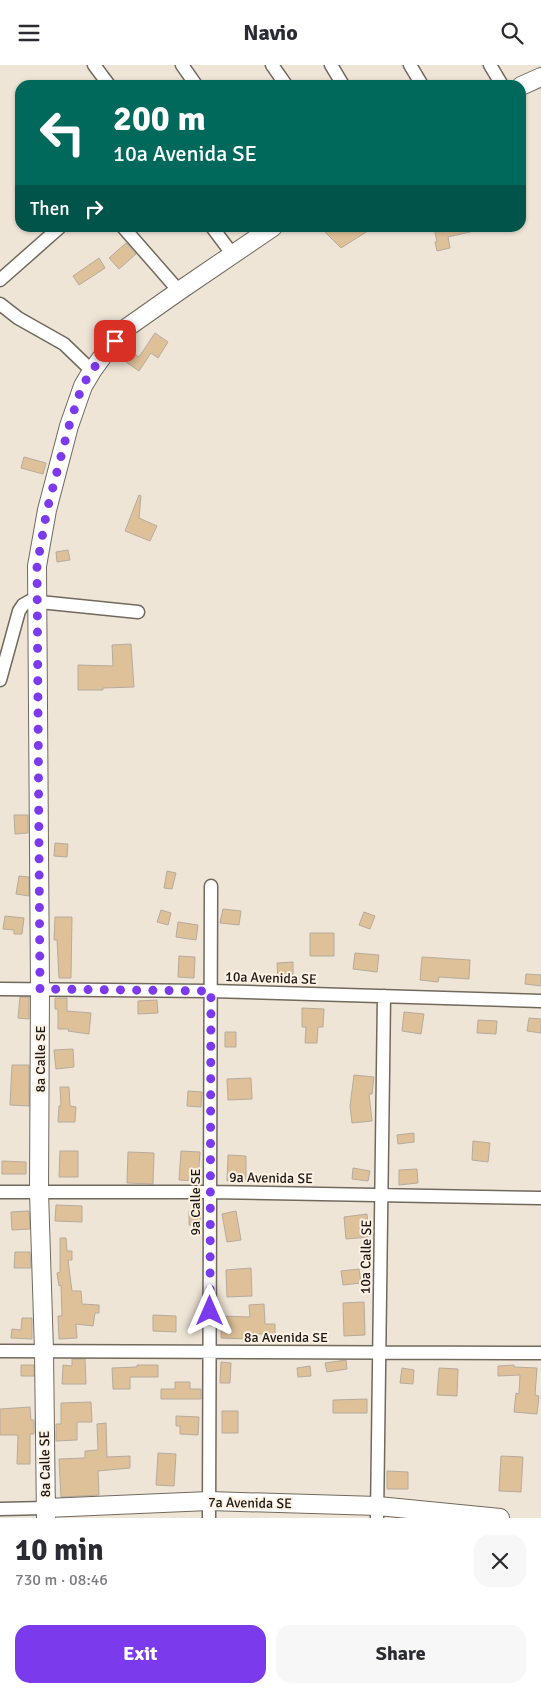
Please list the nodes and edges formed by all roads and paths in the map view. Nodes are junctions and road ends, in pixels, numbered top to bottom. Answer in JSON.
{"nodes":[{"id":1,"x":94,"y":65,"type":"edge"},
{"id":2,"x":182,"y":65,"type":"edge"},
{"id":3,"x":272,"y":65,"type":"edge"},
{"id":4,"x":332,"y":65,"type":"edge"},
{"id":5,"x":410,"y":65,"type":"edge"},
{"id":6,"x":490,"y":65,"type":"edge"},
{"id":7,"x":541,"y":77,"type":"edge"},
{"id":8,"x":104,"y":80,"type":"edge"},
{"id":9,"x":192,"y":80,"type":"edge"},
{"id":10,"x":282,"y":80,"type":"edge"},
{"id":11,"x":340,"y":80,"type":"edge"},
{"id":12,"x":419,"y":80,"type":"edge"},
{"id":13,"x":499,"y":80,"type":"edge"},
{"id":14,"x":526,"y":84,"type":"edge"},
{"id":15,"x":54,"y":232,"type":"edge"},
{"id":16,"x":127,"y":232,"type":"edge"},
{"id":17,"x":216,"y":232,"type":"edge"},
{"id":18,"x":266,"y":232,"type":"edge"},
{"id":19,"x":233,"y":255,"type":"junction"},
{"id":20,"x":0,"y":281,"type":"edge"},
{"id":21,"x":179,"y":291,"type":"junction"},
{"id":22,"x":0,"y":304,"type":"edge"},
{"id":23,"x":92,"y":371,"type":"junction"},
{"id":24,"x":37,"y":601,"type":"junction"},
{"id":25,"x":138,"y":612,"type":"dead end"},
{"id":26,"x":0,"y":680,"type":"edge"},
{"id":27,"x":211,"y":886,"type":"dead end"},
{"id":28,"x":0,"y":989,"type":"edge"},
{"id":29,"x":40,"y":989,"type":"junction"},
{"id":30,"x":211,"y":991,"type":"junction"},
{"id":31,"x":384,"y":996,"type":"junction"},
{"id":32,"x":541,"y":1001,"type":"edge"},
{"id":33,"x":0,"y":1192,"type":"edge"},
{"id":34,"x":39,"y":1192,"type":"junction"},
{"id":35,"x":210,"y":1192,"type":"junction"},
{"id":36,"x":382,"y":1195,"type":"junction"},
{"id":37,"x":541,"y":1198,"type":"edge"},
{"id":38,"x":0,"y":1351,"type":"edge"},
{"id":39,"x":44,"y":1351,"type":"junction"},
{"id":40,"x":210,"y":1351,"type":"junction"},
{"id":41,"x":380,"y":1352,"type":"junction"},
{"id":42,"x":541,"y":1353,"type":"edge"},
{"id":43,"x":0,"y":1509,"type":"edge"},
{"id":44,"x":209,"y":1510,"type":"edge"},
{"id":45,"x":377,"y":1512,"type":"edge"},
{"id":46,"x":46,"y":1513,"type":"edge"},
{"id":47,"x":500,"y":1518,"type":"edge"}],
"edges":[{"from":1,"to":8,"type":"street"},
{"from":2,"to":9,"type":"street"},
{"from":3,"to":10,"type":"street"},
{"from":4,"to":11,"type":"street"},
{"from":5,"to":12,"type":"street"},
{"from":6,"to":13,"type":"street"},
{"from":7,"to":14,"type":"street"},
{"from":15,"to":20,"type":"street"},
{"from":16,"to":21,"type":"street"},
{"from":17,"to":19,"type":"street"},
{"from":18,"to":19,"type":"street","name":"8a Calle SE"},
{"from":19,"to":21,"type":"street","name":"8a Calle SE"},
{"from":21,"to":23,"type":"street","name":"8a Calle SE"},
{"from":22,"to":23,"type":"street"},
{"from":23,"to":24,"type":"street","name":"8a Calle SE"},
{"from":24,"to":25,"type":"street"},
{"from":24,"to":26,"type":"street"},
{"from":24,"to":29,"type":"street","name":"8a Calle SE"},
{"from":27,"to":30,"type":"street","name":"9a Calle SE"},
{"from":28,"to":29,"type":"street","name":"10a Avenida SE"},
{"from":29,"to":30,"type":"street","name":"10a Avenida SE"},
{"from":29,"to":34,"type":"street","name":"8a Calle SE"},
{"from":30,"to":31,"type":"street","name":"10a Avenida SE"},
{"from":30,"to":35,"type":"street","name":"9a Calle SE"},
{"from":31,"to":32,"type":"street","name":"10a Avenida SE"},
{"from":31,"to":36,"type":"street","name":"10a Calle SE"},
{"from":33,"to":34,"type":"street","name":"9a Avenida SE"},
{"from":34,"to":35,"type":"street","name":"9a Avenida SE"},
{"from":34,"to":39,"type":"street","name":"8a Calle SE"},
{"from":35,"to":36,"type":"street","name":"9a Avenida SE"},
{"from":35,"to":40,"type":"street","name":"9a Calle SE"},
{"from":36,"to":37,"type":"street","name":"9a Avenida SE"},
{"from":36,"to":41,"type":"street","name":"10a Calle SE"},
{"from":38,"to":39,"type":"street","name":"8a Avenida SE"},
{"from":39,"to":40,"type":"street","name":"8a Avenida SE"},
{"from":39,"to":46,"type":"street","name":"8a Calle SE"},
{"from":40,"to":41,"type":"street","name":"8a Avenida SE"},
{"from":40,"to":44,"type":"street","name":"9a Calle SE"},
{"from":41,"to":42,"type":"street","name":"8a Avenida SE"},
{"from":41,"to":45,"type":"street","name":"10a Calle SE"},
{"from":43,"to":46,"type":"street","name":"7a Avenida SE"},
{"from":44,"to":45,"type":"street","name":"7a Avenida SE"},
{"from":44,"to":46,"type":"street","name":"7a Avenida SE"},
{"from":45,"to":47,"type":"street","name":"7a Avenida SE"}]}
